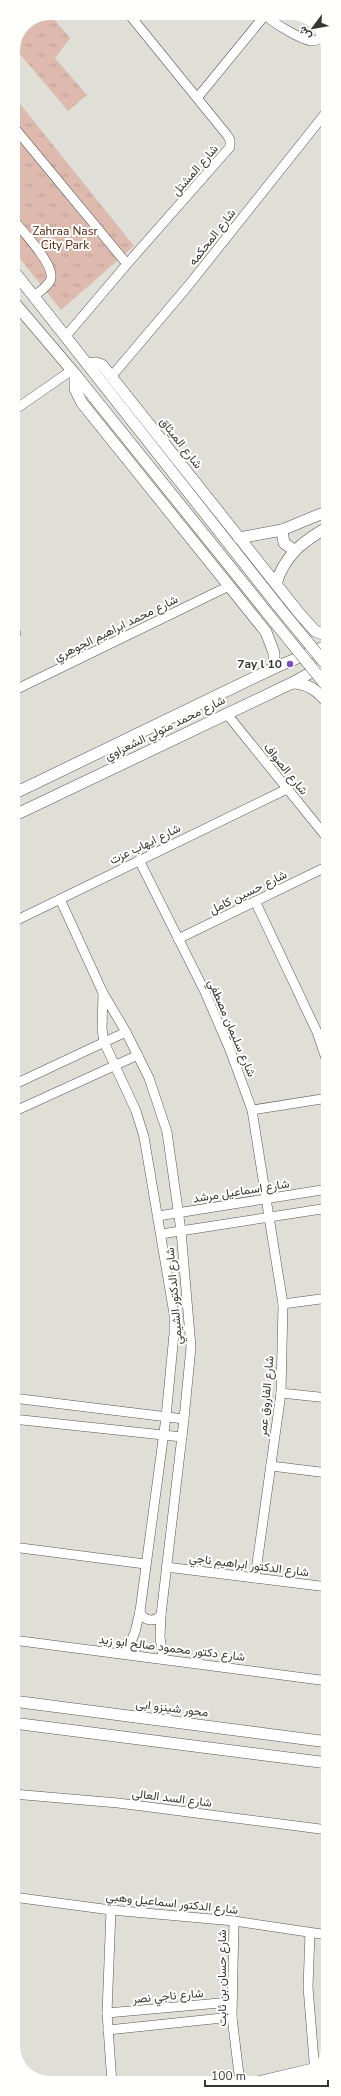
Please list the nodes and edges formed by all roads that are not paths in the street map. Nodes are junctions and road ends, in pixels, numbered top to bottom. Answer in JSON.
{"nodes":[{"id":1,"x":134,"y":20,"type":"edge"},
{"id":2,"x":259,"y":20,"type":"edge"},
{"id":3,"x":274,"y":20,"type":"edge"},
{"id":4,"x":318,"y":38,"type":"edge"},
{"id":5,"x":198,"y":97,"type":"junction"},
{"id":6,"x":321,"y":119,"type":"edge"},
{"id":7,"x":20,"y":135,"type":"edge"},
{"id":8,"x":20,"y":228,"type":"edge"},
{"id":9,"x":126,"y":264,"type":"junction"},
{"id":10,"x":20,"y":279,"type":"edge"},
{"id":11,"x":34,"y":296,"type":"junction"},
{"id":12,"x":20,"y":309,"type":"edge"},
{"id":13,"x":66,"y":336,"type":"junction"},
{"id":14,"x":87,"y":364,"type":"junction"},
{"id":15,"x":74,"y":372,"type":"junction"},
{"id":16,"x":111,"y":377,"type":"junction"},
{"id":17,"x":20,"y":407,"type":"edge"},
{"id":18,"x":321,"y":514,"type":"edge"},
{"id":19,"x":282,"y":530,"type":"junction"},
{"id":20,"x":321,"y":532,"type":"edge"},
{"id":21,"x":239,"y":538,"type":"junction"},
{"id":22,"x":294,"y":550,"type":"junction"},
{"id":23,"x":276,"y":584,"type":"junction"},
{"id":24,"x":228,"y":586,"type":"junction"},
{"id":25,"x":299,"y":613,"type":"junction"},
{"id":26,"x":321,"y":633,"type":"edge"},
{"id":27,"x":270,"y":638,"type":"junction"},
{"id":28,"x":321,"y":648,"type":"edge"},
{"id":29,"x":321,"y":658,"type":"edge"},
{"id":30,"x":321,"y":667,"type":"edge"},
{"id":31,"x":274,"y":668,"type":"junction"},
{"id":32,"x":292,"y":683,"type":"junction"},
{"id":33,"x":321,"y":687,"type":"edge"},
{"id":34,"x":20,"y":688,"type":"edge"},
{"id":35,"x":321,"y":692,"type":"edge"},
{"id":36,"x":200,"y":704,"type":"junction"},
{"id":37,"x":226,"y":713,"type":"junction"},
{"id":38,"x":176,"y":715,"type":"junction"},
{"id":39,"x":210,"y":722,"type":"junction"},
{"id":40,"x":186,"y":733,"type":"junction"},
{"id":41,"x":287,"y":789,"type":"junction"},
{"id":42,"x":20,"y":791,"type":"edge"},
{"id":43,"x":20,"y":813,"type":"edge"},
{"id":44,"x":321,"y":830,"type":"edge"},
{"id":45,"x":139,"y":860,"type":"junction"},
{"id":46,"x":321,"y":869,"type":"edge"},
{"id":47,"x":60,"y":899,"type":"junction"},
{"id":48,"x":256,"y":901,"type":"junction"},
{"id":49,"x":20,"y":919,"type":"edge"},
{"id":50,"x":178,"y":939,"type":"junction"},
{"id":51,"x":103,"y":993,"type":"junction"},
{"id":52,"x":126,"y":1032,"type":"junction"},
{"id":53,"x":104,"y":1042,"type":"junction"},
{"id":54,"x":321,"y":1044,"type":"edge"},
{"id":55,"x":138,"y":1055,"type":"junction"},
{"id":56,"x":115,"y":1065,"type":"junction"},
{"id":57,"x":20,"y":1082,"type":"edge"},
{"id":58,"x":321,"y":1099,"type":"edge"},
{"id":59,"x":20,"y":1109,"type":"edge"},
{"id":60,"x":252,"y":1110,"type":"junction"},
{"id":61,"x":321,"y":1190,"type":"edge"},
{"id":62,"x":266,"y":1199,"type":"junction"},
{"id":63,"x":321,"y":1209,"type":"edge"},
{"id":64,"x":178,"y":1213,"type":"junction"},
{"id":65,"x":158,"y":1216,"type":"junction"},
{"id":66,"x":269,"y":1217,"type":"junction"},
{"id":67,"x":181,"y":1231,"type":"junction"},
{"id":68,"x":160,"y":1234,"type":"junction"},
{"id":69,"x":321,"y":1299,"type":"edge"},
{"id":70,"x":283,"y":1304,"type":"junction"},
{"id":71,"x":281,"y":1393,"type":"junction"},
{"id":72,"x":321,"y":1397,"type":"edge"},
{"id":73,"x":20,"y":1399,"type":"edge"},
{"id":74,"x":166,"y":1417,"type":"junction"},
{"id":75,"x":184,"y":1418,"type":"junction"},
{"id":76,"x":20,"y":1420,"type":"edge"},
{"id":77,"x":164,"y":1435,"type":"junction"},
{"id":78,"x":182,"y":1437,"type":"junction"},
{"id":79,"x":271,"y":1466,"type":"junction"},
{"id":80,"x":321,"y":1472,"type":"edge"},
{"id":81,"x":20,"y":1548,"type":"edge"},
{"id":82,"x":145,"y":1564,"type":"junction"},
{"id":83,"x":166,"y":1567,"type":"junction"},
{"id":84,"x":255,"y":1578,"type":"junction"},
{"id":85,"x":321,"y":1586,"type":"edge"},
{"id":86,"x":140,"y":1611,"type":"junction"},
{"id":87,"x":161,"y":1615,"type":"junction"},
{"id":88,"x":20,"y":1641,"type":"edge"},
{"id":89,"x":126,"y":1654,"type":"junction"},
{"id":90,"x":163,"y":1658,"type":"junction"},
{"id":91,"x":321,"y":1680,"type":"edge"},
{"id":92,"x":20,"y":1702,"type":"edge"},
{"id":93,"x":20,"y":1724,"type":"edge"},
{"id":94,"x":321,"y":1741,"type":"edge"},
{"id":95,"x":321,"y":1762,"type":"edge"},
{"id":96,"x":20,"y":1795,"type":"edge"},
{"id":97,"x":321,"y":1829,"type":"edge"},
{"id":98,"x":20,"y":1898,"type":"edge"},
{"id":99,"x":112,"y":1910,"type":"junction"},
{"id":100,"x":234,"y":1921,"type":"junction"},
{"id":101,"x":310,"y":1933,"type":"junction"},
{"id":102,"x":321,"y":1934,"type":"edge"},
{"id":103,"x":232,"y":2002,"type":"junction"},
{"id":104,"x":107,"y":2013,"type":"junction"},
{"id":105,"x":232,"y":2017,"type":"junction"},
{"id":106,"x":108,"y":2030,"type":"junction"},
{"id":107,"x":314,"y":2066,"type":"edge"},
{"id":108,"x":307,"y":2071,"type":"edge"},
{"id":109,"x":111,"y":2076,"type":"edge"},
{"id":110,"x":239,"y":2076,"type":"edge"},
{"id":111,"x":284,"y":2076,"type":"edge"}],
"edges":[{"from":1,"to":5,"type":"street","name":"شارع المشتل"},
{"from":2,"to":5,"type":"street"},
{"from":3,"to":4,"type":"street"},
{"from":5,"to":9,"type":"street","name":"شارع المشتل"},
{"from":6,"to":16,"type":"street","name":"شارع المحكمه"},
{"from":7,"to":9,"type":"street"},
{"from":8,"to":11,"type":"street"},
{"from":9,"to":13,"type":"street","name":"شارع المشتل"},
{"from":10,"to":11,"type":"main road"},
{"from":11,"to":13,"type":"main road"},
{"from":12,"to":15,"type":"main road"},
{"from":13,"to":14,"type":"main road"},
{"from":14,"to":16,"type":"main road","name":"شارع الميثاق"},
{"from":14,"to":29,"type":"main road","bridge":true},
{"from":15,"to":17,"type":"street"},
{"from":15,"to":24,"type":"main road"},
{"from":15,"to":33,"type":"main road","bridge":true},
{"from":16,"to":21,"type":"main road","name":"شارع الميثاق"},
{"from":18,"to":19,"type":"main road"},
{"from":19,"to":21,"type":"main road"},
{"from":19,"to":22,"type":"main road"},
{"from":20,"to":22,"type":"main road"},
{"from":21,"to":23,"type":"main road","name":"شارع الميثاق"},
{"from":22,"to":23,"type":"main road"},
{"from":23,"to":25,"type":"main road","name":"شارع الميثاق"},
{"from":24,"to":27,"type":"main road"},
{"from":24,"to":34,"type":"street","name":"شارع محمد ابراهيم الجوهري"},
{"from":25,"to":26,"type":"main road","name":"شارع الميثاق"},
{"from":25,"to":27,"type":"main road"},
{"from":27,"to":31,"type":"main road"},
{"from":28,"to":31,"type":"main road","name":"شارع محمد متولي الشعراوي"},
{"from":30,"to":32,"type":"main road","name":"شارع محمد متولي الشعراوي"},
{"from":31,"to":36,"type":"main road","name":"شارع محمد متولي الشعراوي"},
{"from":32,"to":35,"type":"main road"},
{"from":32,"to":37,"type":"main road","name":"شارع محمد متولي الشعراوي"},
{"from":36,"to":38,"type":"main road","name":"شارع محمد متولي الشعراوي"},
{"from":36,"to":39,"type":"main road"},
{"from":37,"to":39,"type":"main road","name":"شارع محمد متولي الشعراوي"},
{"from":37,"to":41,"type":"street","name":"شارع الصواف"},
{"from":38,"to":40,"type":"main road"},
{"from":38,"to":42,"type":"main road","name":"شارع محمد متولي الشعراوي"},
{"from":39,"to":40,"type":"main road","name":"شارع محمد متولي الشعراوي"},
{"from":40,"to":43,"type":"main road","name":"شارع محمد متولي الشعراوي"},
{"from":41,"to":44,"type":"street","name":"شارع الصواف"},
{"from":41,"to":45,"type":"street","name":"شارع ايهاب عزت"},
{"from":45,"to":47,"type":"street","name":"شارع ايهاب عزت"},
{"from":45,"to":50,"type":"street","name":"شارع سليمان مصطفي"},
{"from":46,"to":48,"type":"street","name":"شارع حسين كامل"},
{"from":47,"to":49,"type":"street","name":"شارع ايهاب عزت"},
{"from":47,"to":51,"type":"street","name":"شارع الدكتور الشيمي"},
{"from":48,"to":50,"type":"street","name":"شارع حسين كامل"},
{"from":48,"to":54,"type":"street"},
{"from":50,"to":60,"type":"street","name":"شارع سليمان مصطفي"},
{"from":51,"to":52,"type":"street","name":"شارع الدكتور الشيمي"},
{"from":51,"to":53,"type":"street","name":"شارع الدكتور الشيمي"},
{"from":52,"to":53,"type":"street"},
{"from":52,"to":55,"type":"street","name":"شارع الدكتور الشيمي"},
{"from":53,"to":56,"type":"street","name":"شارع الدكتور الشيمي"},
{"from":53,"to":57,"type":"street"},
{"from":55,"to":56,"type":"street"},
{"from":55,"to":64,"type":"street","name":"شارع الدكتور الشيمي"},
{"from":56,"to":59,"type":"street"},
{"from":56,"to":65,"type":"street","name":"شارع الدكتور الشيمي"},
{"from":58,"to":60,"type":"street"},
{"from":60,"to":62,"type":"street","name":"شارع سليمان مصطفي"},
{"from":61,"to":62,"type":"street","name":"شارع اسماعيل مرشد"},
{"from":62,"to":64,"type":"street","name":"شارع اسماعيل مرشد"},
{"from":62,"to":66,"type":"street","name":"شارع سليمان مصطفي"},
{"from":63,"to":66,"type":"street"},
{"from":64,"to":65,"type":"street","name":"شارع اسماعيل مرشد"},
{"from":64,"to":67,"type":"street","name":"شارع الدكتور الشيمي"},
{"from":65,"to":68,"type":"street","name":"شارع الدكتور الشيمي"},
{"from":66,"to":67,"type":"street"},
{"from":66,"to":70,"type":"street","name":"شارع الفاروق عمر"},
{"from":67,"to":68,"type":"street"},
{"from":67,"to":75,"type":"street","name":"شارع الدكتور الشيمي"},
{"from":68,"to":74,"type":"street","name":"شارع الدكتور الشيمي"},
{"from":69,"to":70,"type":"street"},
{"from":70,"to":71,"type":"street","name":"شارع الفاروق عمر"},
{"from":71,"to":72,"type":"street"},
{"from":71,"to":79,"type":"street","name":"شارع الفاروق عمر"},
{"from":73,"to":74,"type":"street"},
{"from":74,"to":75,"type":"street"},
{"from":74,"to":77,"type":"street","name":"شارع الدكتور الشيمي"},
{"from":75,"to":78,"type":"street","name":"شارع الدكتور الشيمي"},
{"from":76,"to":77,"type":"street"},
{"from":77,"to":78,"type":"street"},
{"from":77,"to":82,"type":"street","name":"شارع الدكتور الشيمي"},
{"from":78,"to":83,"type":"street","name":"شارع الدكتور الشيمي"},
{"from":79,"to":80,"type":"street"},
{"from":79,"to":84,"type":"street","name":"شارع الفاروق عمر"},
{"from":81,"to":82,"type":"street"},
{"from":82,"to":86,"type":"street","name":"شارع الدكتور الشيمي"},
{"from":83,"to":84,"type":"street","name":"شارع الدكتور ابراهيم ناجي"},
{"from":83,"to":87,"type":"street","name":"شارع الدكتور الشيمي"},
{"from":84,"to":85,"type":"street","name":"شارع الدكتور ابراهيم ناجي"},
{"from":86,"to":87,"type":"street"},
{"from":86,"to":89,"type":"street","name":"شارع الدكتور الشيمي"},
{"from":87,"to":90,"type":"street","name":"شارع الدكتور الشيمي"},
{"from":88,"to":89,"type":"street","name":"شارع دكتور محمود صالح ابو زيد"},
{"from":89,"to":90,"type":"street","name":"شارع دكتور محمود صالح ابو زيد"},
{"from":90,"to":91,"type":"street","name":"شارع دكتور محمود صالح ابو زيد"},
{"from":92,"to":94,"type":"main road","name":"محور شينزو ابى"},
{"from":93,"to":95,"type":"main road"},
{"from":96,"to":97,"type":"street","name":"شارع السد العالى"},
{"from":98,"to":99,"type":"street","name":"شارع الدكتور اسماعيل وهبي"},
{"from":99,"to":100,"type":"street","name":"شارع الدكتور اسماعيل وهبي"},
{"from":99,"to":104,"type":"street"},
{"from":100,"to":101,"type":"street","name":"شارع الدكتور اسماعيل وهبي"},
{"from":100,"to":103,"type":"street","name":"شارع حسان بن ثابت"},
{"from":101,"to":102,"type":"street","name":"شارع الدكتور اسماعيل وهبي"},
{"from":101,"to":107,"type":"street"},
{"from":103,"to":104,"type":"street","name":"شارع ناجي نصر"},
{"from":103,"to":105,"type":"street","name":"شارع حسان بن ثابت"},
{"from":104,"to":106,"type":"street"},
{"from":105,"to":106,"type":"street"},
{"from":105,"to":110,"type":"street","name":"شارع حسان بن ثابت"},
{"from":106,"to":109,"type":"street"},
{"from":108,"to":111,"type":"street"}]}
